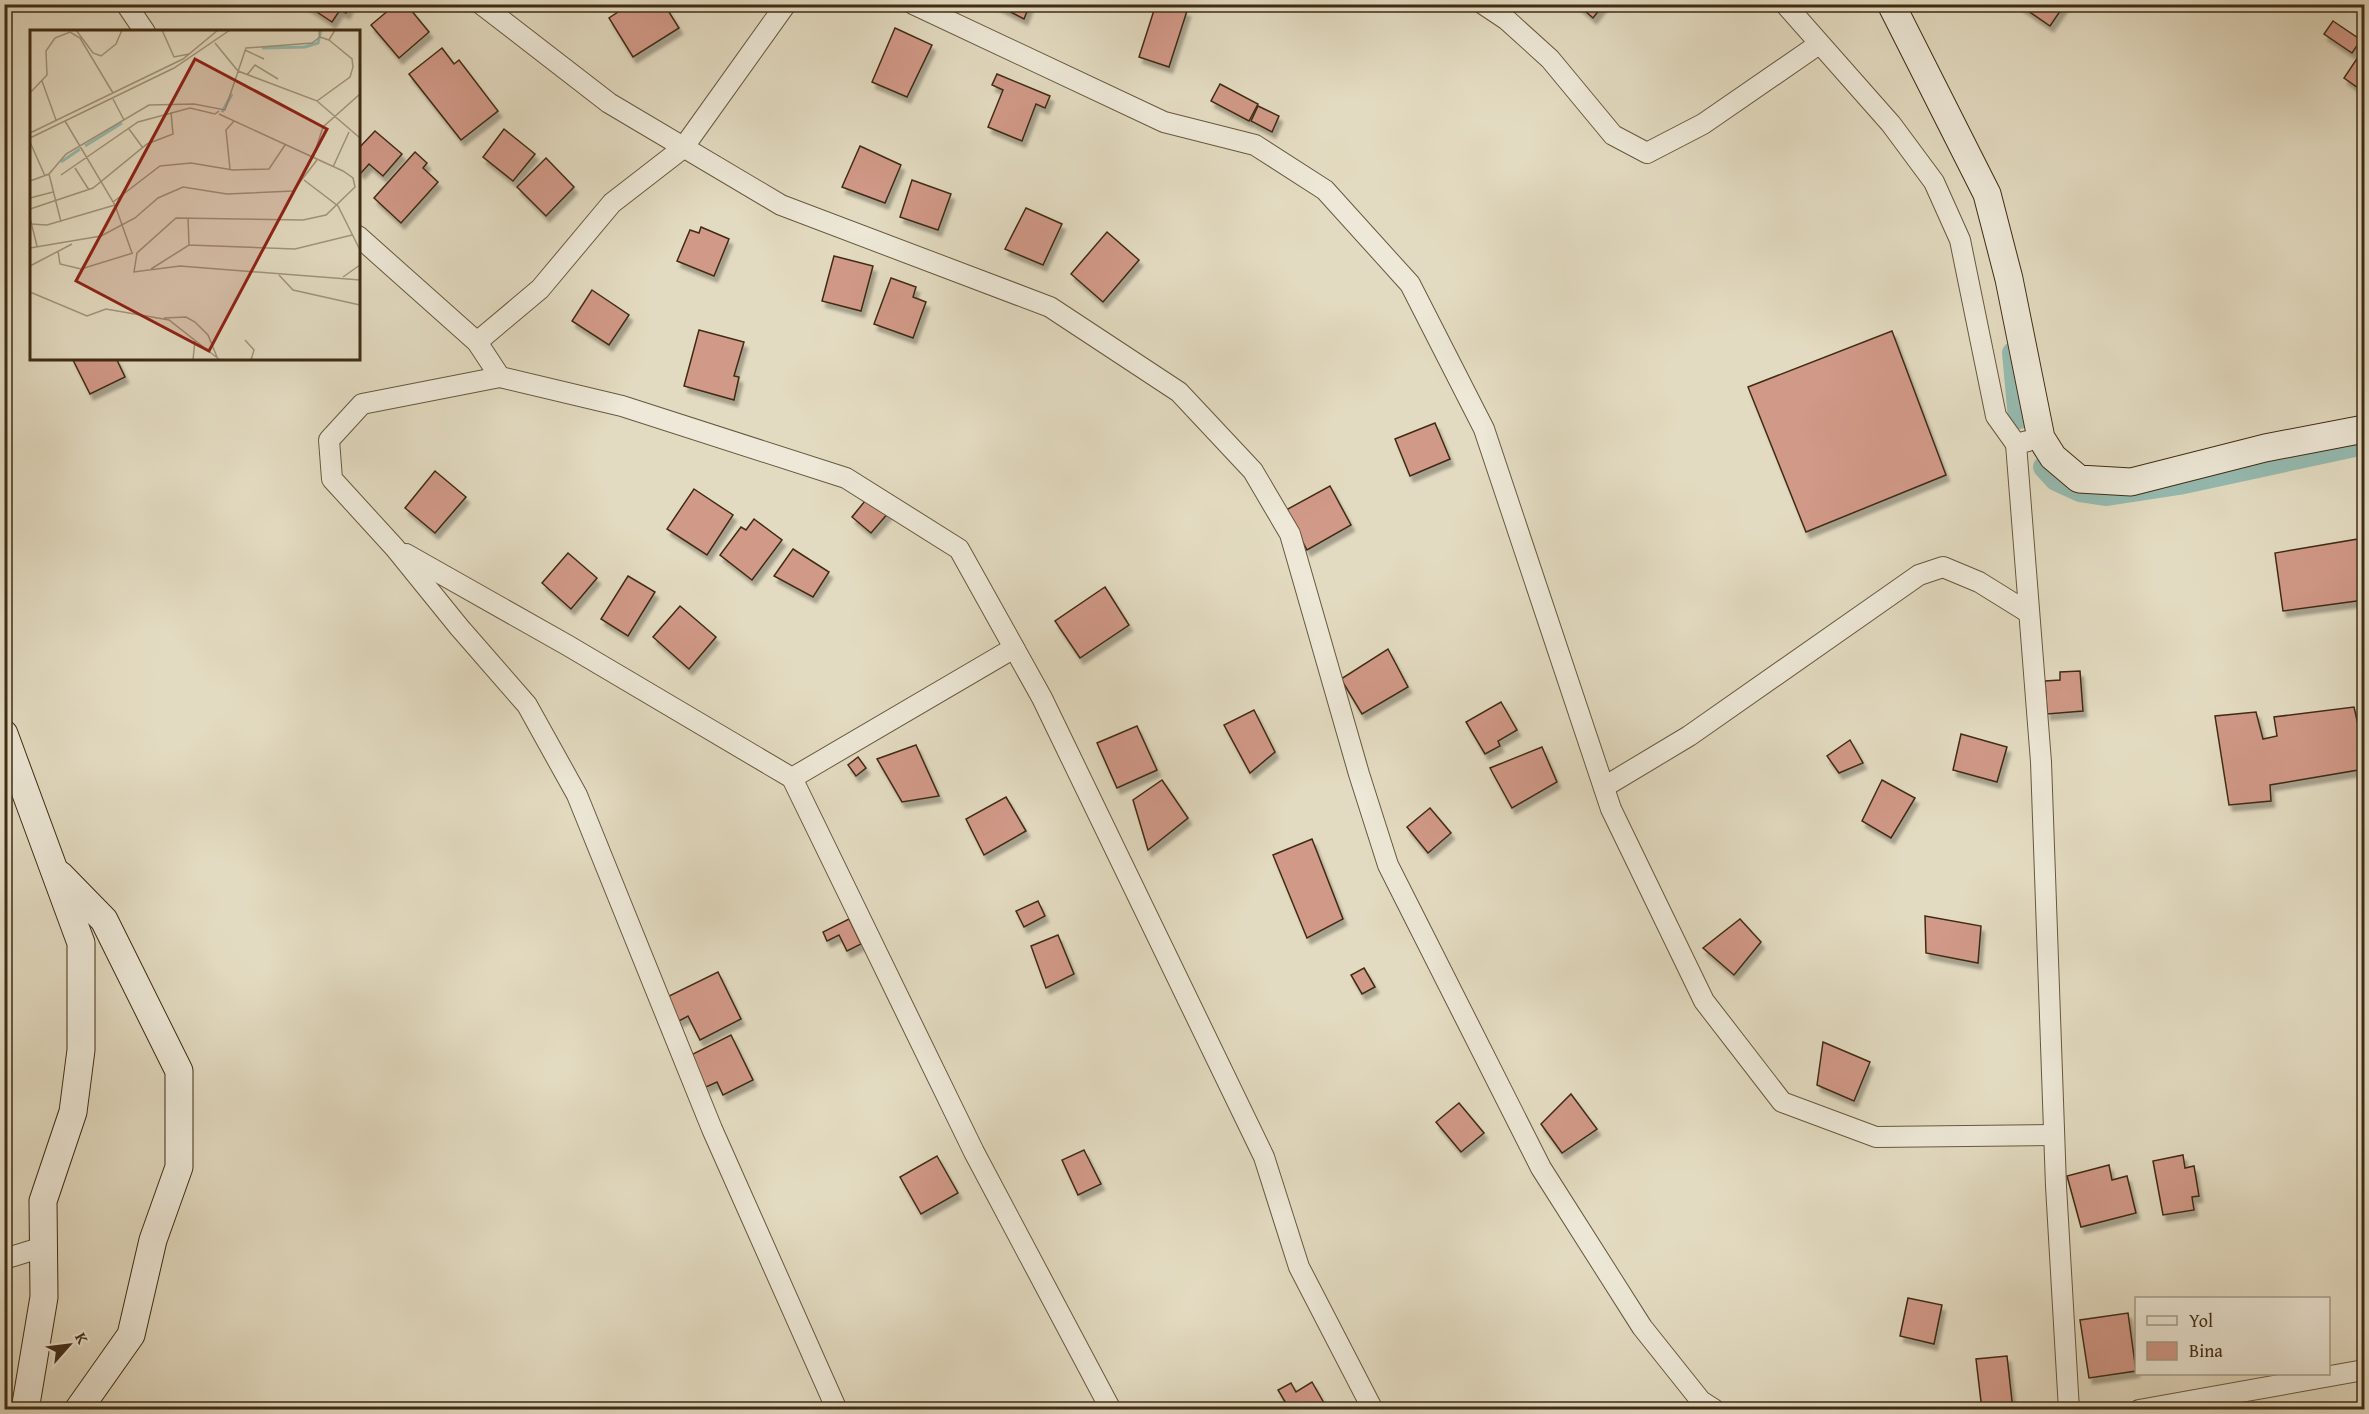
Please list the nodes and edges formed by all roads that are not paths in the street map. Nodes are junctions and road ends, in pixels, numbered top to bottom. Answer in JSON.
{"nodes":[{"id":1,"x":126,"y":4,"type":"edge"},
{"id":2,"x":481,"y":4,"type":"edge"},
{"id":3,"x":786,"y":4,"type":"edge"},
{"id":4,"x":913,"y":4,"type":"edge"},
{"id":5,"x":1483,"y":4,"type":"edge"},
{"id":6,"x":1785,"y":4,"type":"edge"},
{"id":7,"x":1891,"y":4,"type":"edge"},
{"id":8,"x":144,"y":30,"type":"edge"},
{"id":9,"x":1820,"y":44,"type":"junction"},
{"id":10,"x":682,"y":148,"type":"junction"},
{"id":11,"x":360,"y":238,"type":"edge"},
{"id":12,"x":477,"y":342,"type":"junction"},
{"id":13,"x":500,"y":377,"type":"junction"},
{"id":14,"x":2364,"y":429,"type":"edge"},
{"id":15,"x":2028,"y":441,"type":"junction"},
{"id":16,"x":395,"y":548,"type":"junction"},
{"id":17,"x":2029,"y":613,"type":"junction"},
{"id":18,"x":1014,"y":648,"type":"junction"},
{"id":19,"x":4,"y":734,"type":"edge"},
{"id":20,"x":792,"y":778,"type":"junction"},
{"id":21,"x":1604,"y":787,"type":"junction"},
{"id":22,"x":53,"y":868,"type":"junction"},
{"id":23,"x":2054,"y":1135,"type":"junction"},
{"id":24,"x":44,"y":1247,"type":"junction"},
{"id":25,"x":4,"y":1259,"type":"edge"},
{"id":26,"x":2364,"y":1370,"type":"edge"},
{"id":27,"x":25,"y":1410,"type":"edge"},
{"id":28,"x":78,"y":1410,"type":"edge"},
{"id":29,"x":837,"y":1410,"type":"edge"},
{"id":30,"x":1111,"y":1410,"type":"edge"},
{"id":31,"x":1373,"y":1410,"type":"edge"},
{"id":32,"x":1715,"y":1410,"type":"edge"},
{"id":33,"x":2069,"y":1410,"type":"edge"},
{"id":34,"x":2139,"y":1410,"type":"edge"}],
"edges":[{"from":1,"to":8,"type":"street"},
{"from":2,"to":10,"type":"street"},
{"from":3,"to":10,"type":"street"},
{"from":4,"to":21,"type":"street"},
{"from":5,"to":9,"type":"street"},
{"from":6,"to":9,"type":"street"},
{"from":7,"to":15,"type":"street"},
{"from":9,"to":15,"type":"street"},
{"from":10,"to":12,"type":"street"},
{"from":10,"to":32,"type":"street"},
{"from":11,"to":12,"type":"street"},
{"from":12,"to":13,"type":"street"},
{"from":13,"to":16,"type":"street"},
{"from":13,"to":18,"type":"street"},
{"from":14,"to":15,"type":"street"},
{"from":15,"to":17,"type":"street"},
{"from":16,"to":20,"type":"street"},
{"from":16,"to":29,"type":"street"},
{"from":17,"to":21,"type":"street"},
{"from":17,"to":23,"type":"street"},
{"from":18,"to":20,"type":"street"},
{"from":18,"to":31,"type":"street"},
{"from":19,"to":22,"type":"street"},
{"from":20,"to":30,"type":"street"},
{"from":21,"to":23,"type":"street"},
{"from":22,"to":24,"type":"street"},
{"from":22,"to":28,"type":"street"},
{"from":23,"to":33,"type":"street"},
{"from":24,"to":25,"type":"street"},
{"from":24,"to":27,"type":"street"},
{"from":26,"to":34,"type":"street"}]}
